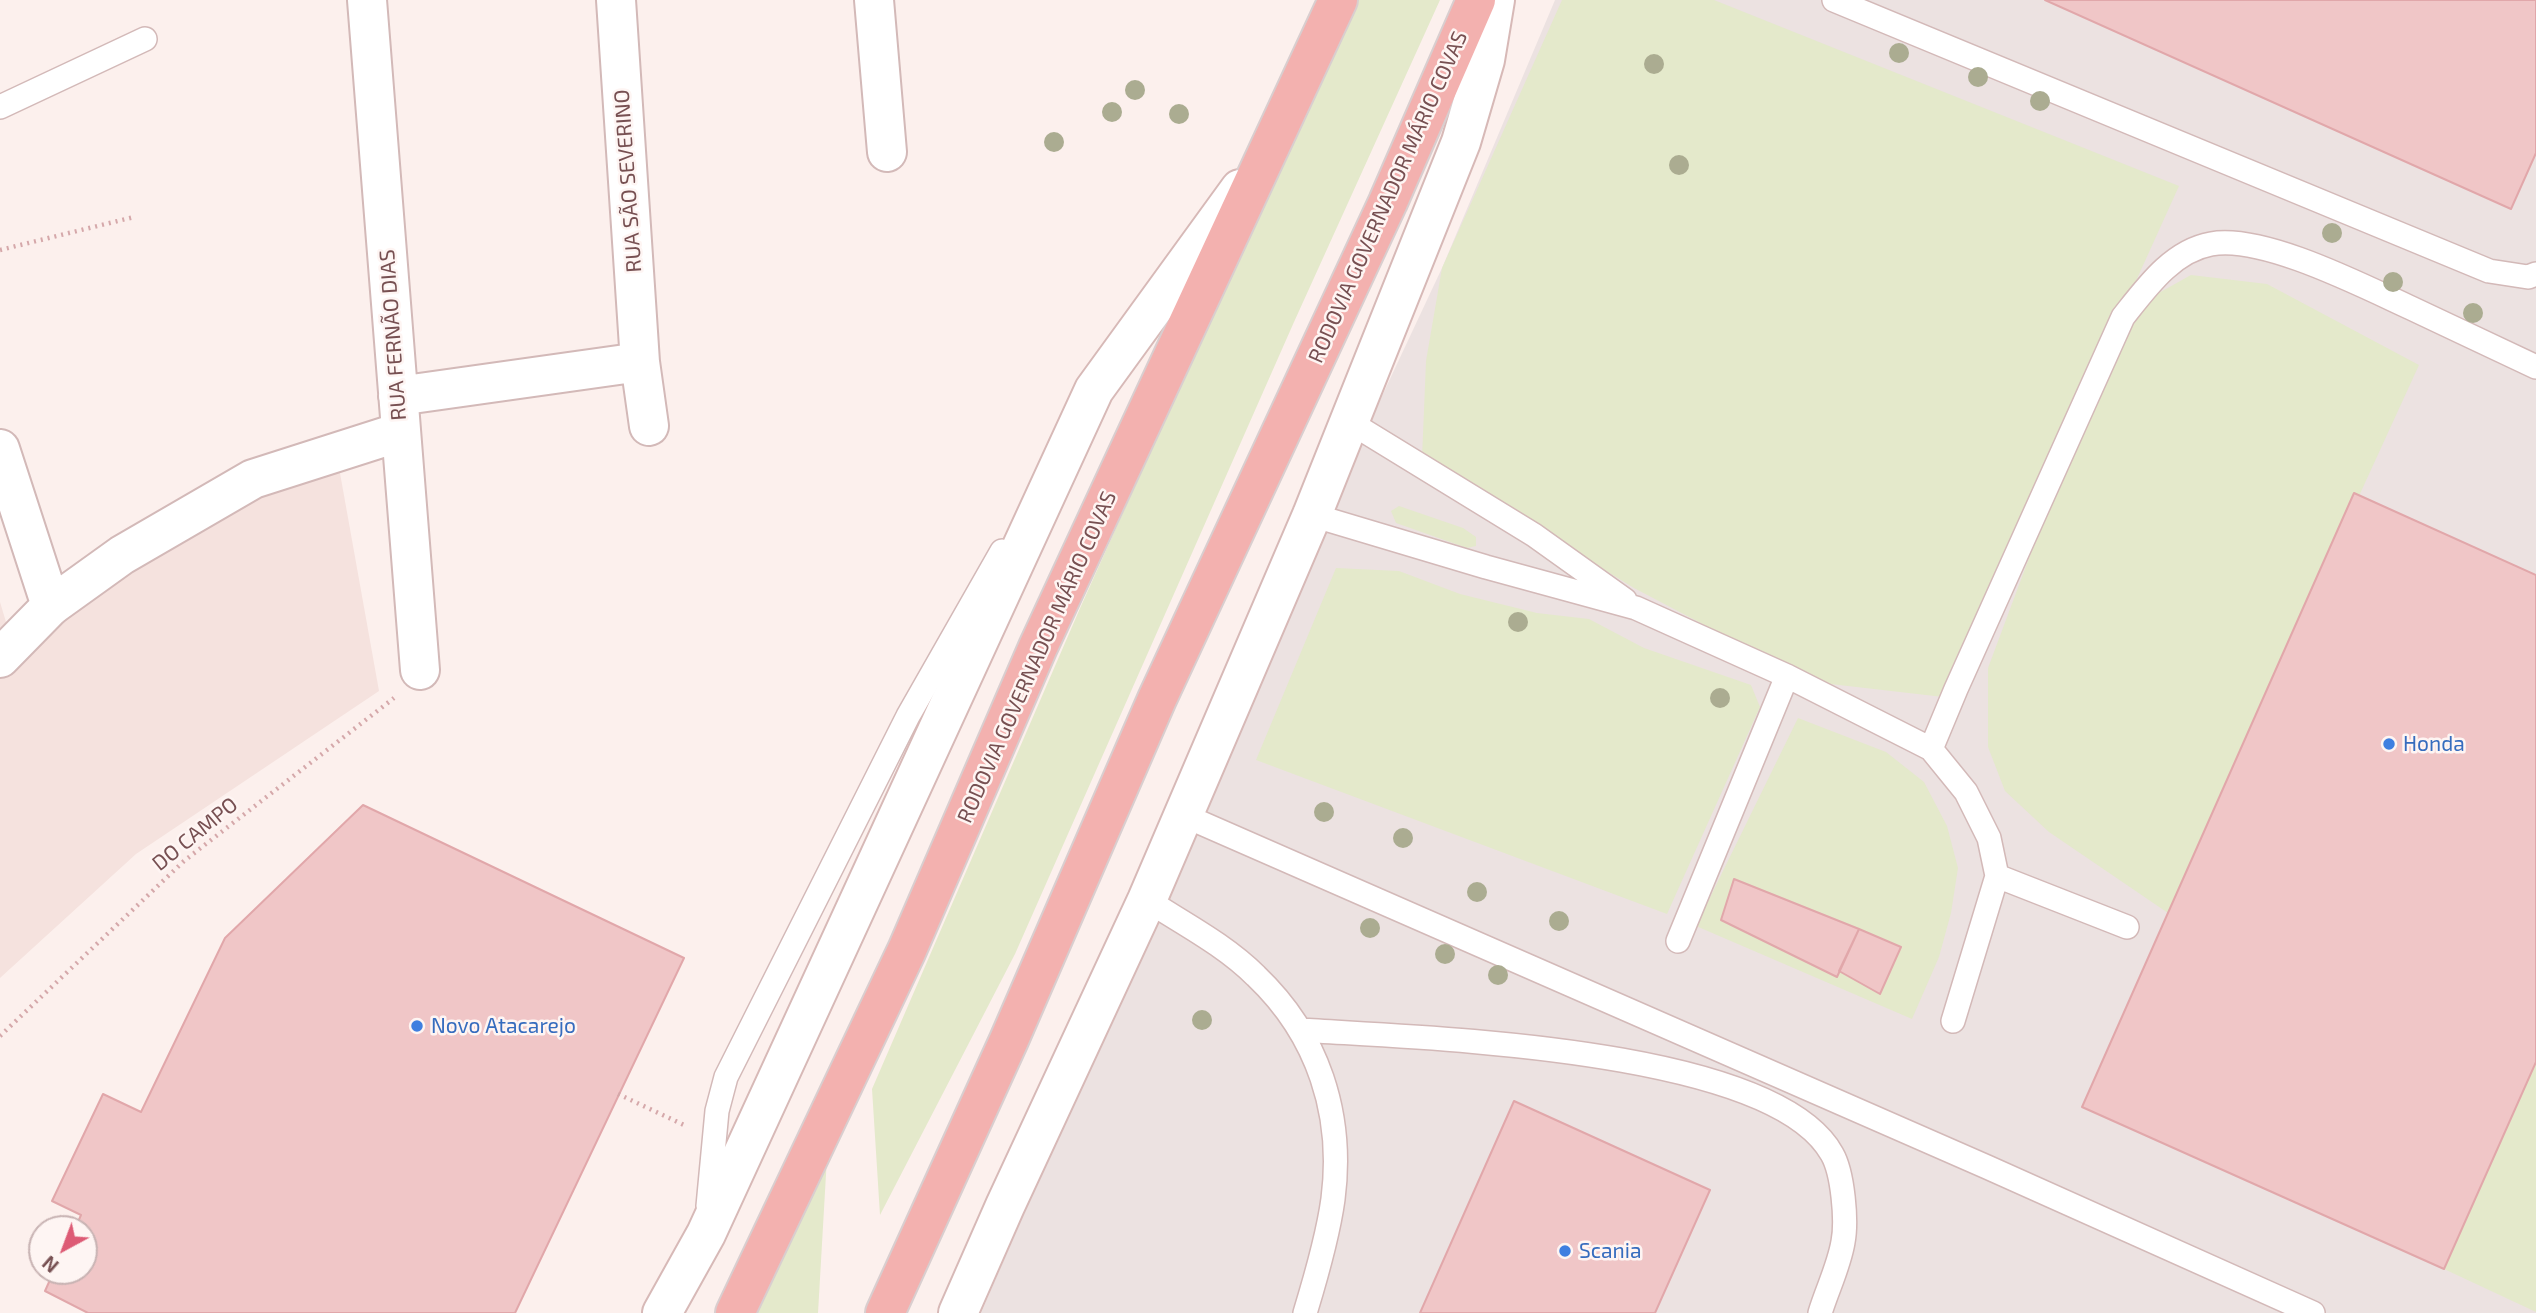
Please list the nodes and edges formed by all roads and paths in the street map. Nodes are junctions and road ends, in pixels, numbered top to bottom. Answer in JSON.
{"nodes":[{"id":1,"x":367,"y":0,"type":"edge"},
{"id":2,"x":616,"y":0,"type":"edge"},
{"id":3,"x":874,"y":0,"type":"edge"},
{"id":4,"x":1338,"y":0,"type":"edge"},
{"id":5,"x":1476,"y":0,"type":"edge"},
{"id":6,"x":1495,"y":0,"type":"edge"},
{"id":7,"x":1835,"y":0,"type":"edge"},
{"id":8,"x":145,"y":39,"type":"dead end"},
{"id":9,"x":0,"y":107,"type":"edge"},
{"id":10,"x":1270,"y":147,"type":"junction"},
{"id":11,"x":887,"y":152,"type":"dead end"},
{"id":12,"x":134,"y":216,"type":"dead end"},
{"id":13,"x":0,"y":250,"type":"edge"},
{"id":14,"x":2536,"y":274,"type":"edge"},
{"id":15,"x":640,"y":362,"type":"junction"},
{"id":16,"x":2536,"y":367,"type":"edge"},
{"id":17,"x":1094,"y":390,"type":"junction"},
{"id":18,"x":399,"y":414,"type":"junction"},
{"id":19,"x":1348,"y":421,"type":"junction"},
{"id":20,"x":649,"y":426,"type":"dead end"},
{"id":21,"x":0,"y":449,"type":"edge"},
{"id":22,"x":1312,"y":515,"type":"junction"},
{"id":23,"x":51,"y":606,"type":"junction"},
{"id":24,"x":1636,"y":608,"type":"junction"},
{"id":25,"x":0,"y":658,"type":"edge"},
{"id":26,"x":420,"y":670,"type":"joint"},
{"id":27,"x":1787,"y":676,"type":"junction"},
{"id":28,"x":1931,"y":749,"type":"junction"},
{"id":29,"x":1183,"y":816,"type":"junction"},
{"id":30,"x":1997,"y":876,"type":"junction"},
{"id":31,"x":1147,"y":900,"type":"junction"},
{"id":32,"x":2127,"y":927,"type":"dead end"},
{"id":33,"x":1678,"y":941,"type":"dead end"},
{"id":34,"x":1953,"y":1021,"type":"dead end"},
{"id":35,"x":1301,"y":1030,"type":"junction"},
{"id":36,"x":0,"y":1037,"type":"edge"},
{"id":37,"x":618,"y":1094,"type":"dead end"},
{"id":38,"x":714,"y":1140,"type":"junction"},
{"id":39,"x":705,"y":1234,"type":"junction"},
{"id":40,"x":662,"y":1313,"type":"edge"},
{"id":41,"x":735,"y":1313,"type":"edge"},
{"id":42,"x":885,"y":1313,"type":"edge"},
{"id":43,"x":958,"y":1313,"type":"edge"},
{"id":44,"x":1305,"y":1313,"type":"edge"},
{"id":45,"x":1820,"y":1313,"type":"edge"},
{"id":46,"x":2313,"y":1313,"type":"edge"}],
"edges":[{"from":1,"to":18,"type":"main road","name":"RUA FERNÃO DIAS"},
{"from":2,"to":15,"type":"main road","name":"RUA SÃO SEVERINO"},
{"from":3,"to":11,"type":"main road"},
{"from":4,"to":10,"type":"highway","name":"RODOVIA GOVERNADOR MÁRIO COVAS"},
{"from":5,"to":42,"type":"highway","name":"RODOVIA GOVERNADOR MÁRIO COVAS"},
{"from":6,"to":19,"type":"main road"},
{"from":7,"to":14,"type":"lane"},
{"from":8,"to":9,"type":"lane"},
{"from":10,"to":17,"type":"main road"},
{"from":10,"to":41,"type":"highway","name":"RODOVIA GOVERNADOR MÁRIO COVAS"},
{"from":12,"to":13,"type":"path"},
{"from":15,"to":18,"type":"main road"},
{"from":15,"to":20,"type":"main road","name":"RUA SÃO SEVERINO"},
{"from":16,"to":28,"type":"lane"},
{"from":17,"to":38,"type":"lane"},
{"from":17,"to":39,"type":"main road"},
{"from":18,"to":23,"type":"main road"},
{"from":18,"to":26,"type":"main road","name":"RUA FERNÃO DIAS"},
{"from":19,"to":22,"type":"main road"},
{"from":19,"to":24,"type":"lane"},
{"from":21,"to":23,"type":"main road"},
{"from":22,"to":24,"type":"lane"},
{"from":22,"to":29,"type":"main road"},
{"from":23,"to":25,"type":"main road"},
{"from":24,"to":27,"type":"lane"},
{"from":26,"to":36,"type":"path","name":"DO CAMPO"},
{"from":27,"to":28,"type":"lane"},
{"from":27,"to":33,"type":"lane"},
{"from":28,"to":30,"type":"lane"},
{"from":29,"to":31,"type":"main road"},
{"from":29,"to":46,"type":"lane"},
{"from":30,"to":32,"type":"lane"},
{"from":30,"to":34,"type":"lane"},
{"from":31,"to":35,"type":"lane"},
{"from":31,"to":43,"type":"main road"},
{"from":35,"to":44,"type":"lane"},
{"from":35,"to":45,"type":"lane"},
{"from":37,"to":38,"type":"path"},
{"from":38,"to":39,"type":"lane"},
{"from":39,"to":40,"type":"main road"}]}
